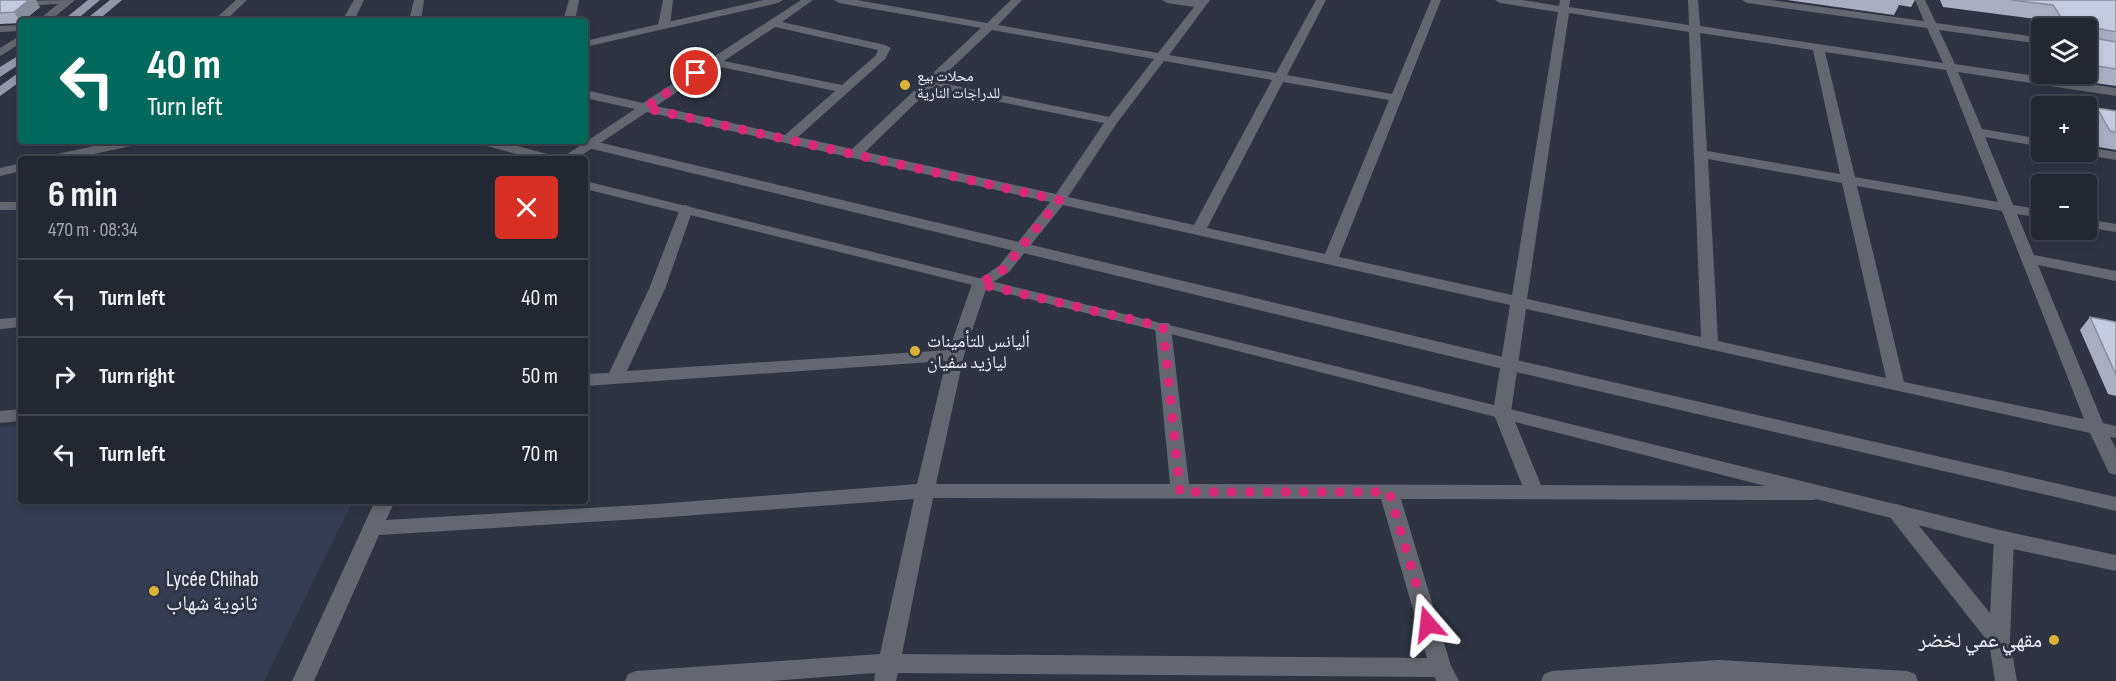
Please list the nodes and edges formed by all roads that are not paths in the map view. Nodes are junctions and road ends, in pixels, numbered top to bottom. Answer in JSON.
{"nodes":[{"id":1,"x":70,"y":0,"type":"edge"},
{"id":2,"x":95,"y":0,"type":"edge"},
{"id":3,"x":117,"y":0,"type":"edge"},
{"id":4,"x":242,"y":0,"type":"edge"},
{"id":5,"x":359,"y":0,"type":"edge"},
{"id":6,"x":419,"y":0,"type":"edge"},
{"id":7,"x":574,"y":0,"type":"edge"},
{"id":8,"x":668,"y":0,"type":"edge"},
{"id":9,"x":778,"y":0,"type":"edge"},
{"id":10,"x":808,"y":0,"type":"edge"},
{"id":11,"x":839,"y":0,"type":"edge"},
{"id":12,"x":1017,"y":0,"type":"edge"},
{"id":13,"x":1167,"y":0,"type":"edge"},
{"id":14,"x":1321,"y":0,"type":"edge"},
{"id":15,"x":1436,"y":0,"type":"edge"},
{"id":16,"x":1500,"y":0,"type":"edge"},
{"id":17,"x":1693,"y":0,"type":"edge"},
{"id":18,"x":1748,"y":0,"type":"edge"},
{"id":19,"x":1920,"y":0,"type":"edge"},
{"id":20,"x":1203,"y":3,"type":"edge"},
{"id":21,"x":0,"y":4,"type":"edge"},
{"id":22,"x":746,"y":4,"type":"edge"},
{"id":23,"x":1565,"y":5,"type":"edge"},
{"id":24,"x":47,"y":18,"type":"edge"},
{"id":25,"x":72,"y":18,"type":"edge"},
{"id":26,"x":94,"y":18,"type":"edge"},
{"id":27,"x":222,"y":18,"type":"edge"},
{"id":28,"x":350,"y":18,"type":"edge"},
{"id":29,"x":416,"y":18,"type":"edge"},
{"id":30,"x":570,"y":18,"type":"edge"},
{"id":31,"x":772,"y":23,"type":"junction"},
{"id":32,"x":1930,"y":25,"type":"junction"},
{"id":33,"x":664,"y":26,"type":"junction"},
{"id":34,"x":989,"y":26,"type":"junction"},
{"id":35,"x":18,"y":28,"type":"edge"},
{"id":36,"x":0,"y":29,"type":"edge"},
{"id":37,"x":1695,"y":29,"type":"junction"},
{"id":38,"x":2031,"y":39,"type":"edge"},
{"id":39,"x":18,"y":40,"type":"edge"},
{"id":40,"x":588,"y":43,"type":"edge"},
{"id":41,"x":1818,"y":48,"type":"junction"},
{"id":42,"x":0,"y":53,"type":"edge"},
{"id":43,"x":1161,"y":57,"type":"junction"},
{"id":44,"x":18,"y":59,"type":"edge"},
{"id":45,"x":714,"y":62,"type":"junction"},
{"id":46,"x":1950,"y":66,"type":"junction"},
{"id":47,"x":0,"y":73,"type":"edge"},
{"id":48,"x":1280,"y":78,"type":"junction"},
{"id":49,"x":16,"y":83,"type":"edge"},
{"id":50,"x":928,"y":84,"type":"junction"},
{"id":51,"x":844,"y":89,"type":"junction"},
{"id":52,"x":0,"y":92,"type":"edge"},
{"id":53,"x":2116,"y":92,"type":"edge"},
{"id":54,"x":588,"y":95,"type":"edge"},
{"id":55,"x":1396,"y":98,"type":"junction"},
{"id":56,"x":645,"y":108,"type":"junction"},
{"id":57,"x":1112,"y":121,"type":"junction"},
{"id":58,"x":1977,"y":132,"type":"junction"},
{"id":59,"x":788,"y":139,"type":"junction"},
{"id":60,"x":588,"y":140,"type":"edge"},
{"id":61,"x":2031,"y":141,"type":"edge"},
{"id":62,"x":121,"y":144,"type":"edge"},
{"id":63,"x":495,"y":144,"type":"edge"},
{"id":64,"x":582,"y":144,"type":"edge"},
{"id":65,"x":587,"y":144,"type":"edge"},
{"id":66,"x":2097,"y":153,"type":"edge"},
{"id":67,"x":855,"y":154,"type":"junction"},
{"id":68,"x":1701,"y":154,"type":"junction"},
{"id":69,"x":67,"y":156,"type":"edge"},
{"id":70,"x":539,"y":156,"type":"edge"},
{"id":71,"x":570,"y":156,"type":"edge"},
{"id":72,"x":2116,"y":156,"type":"edge"},
{"id":73,"x":18,"y":168,"type":"edge"},
{"id":74,"x":0,"y":172,"type":"edge"},
{"id":75,"x":1849,"y":181,"type":"junction"},
{"id":76,"x":588,"y":186,"type":"edge"},
{"id":77,"x":1059,"y":200,"type":"junction"},
{"id":78,"x":0,"y":206,"type":"edge"},
{"id":79,"x":18,"y":206,"type":"edge"},
{"id":80,"x":2007,"y":207,"type":"junction"},
{"id":81,"x":686,"y":209,"type":"junction"},
{"id":82,"x":2031,"y":212,"type":"edge"},
{"id":83,"x":2097,"y":225,"type":"edge"},
{"id":84,"x":2116,"y":228,"type":"edge"},
{"id":85,"x":1198,"y":231,"type":"junction"},
{"id":86,"x":1021,"y":246,"type":"junction"},
{"id":87,"x":2028,"y":258,"type":"junction"},
{"id":88,"x":1330,"y":260,"type":"junction"},
{"id":89,"x":2116,"y":276,"type":"edge"},
{"id":90,"x":980,"y":284,"type":"junction"},
{"id":91,"x":1520,"y":302,"type":"junction"},
{"id":92,"x":18,"y":322,"type":"edge"},
{"id":93,"x":0,"y":324,"type":"edge"},
{"id":94,"x":1163,"y":327,"type":"junction"},
{"id":95,"x":1710,"y":345,"type":"junction"},
{"id":96,"x":956,"y":355,"type":"junction"},
{"id":97,"x":1509,"y":364,"type":"junction"},
{"id":98,"x":615,"y":378,"type":"junction"},
{"id":99,"x":588,"y":380,"type":"edge"},
{"id":100,"x":1896,"y":386,"type":"junction"},
{"id":101,"x":1502,"y":412,"type":"junction"},
{"id":102,"x":18,"y":416,"type":"edge"},
{"id":103,"x":0,"y":417,"type":"edge"},
{"id":104,"x":2097,"y":427,"type":"junction"},
{"id":105,"x":2116,"y":432,"type":"edge"},
{"id":106,"x":2116,"y":468,"type":"edge"},
{"id":107,"x":925,"y":491,"type":"junction"},
{"id":108,"x":1180,"y":492,"type":"junction"},
{"id":109,"x":1389,"y":492,"type":"junction"},
{"id":110,"x":1535,"y":493,"type":"junction"},
{"id":111,"x":1824,"y":493,"type":"junction"},
{"id":112,"x":384,"y":504,"type":"edge"},
{"id":113,"x":2116,"y":504,"type":"edge"},
{"id":114,"x":1896,"y":511,"type":"junction"},
{"id":115,"x":375,"y":528,"type":"junction"},
{"id":116,"x":2004,"y":539,"type":"junction"},
{"id":117,"x":2116,"y":563,"type":"edge"},
{"id":118,"x":1999,"y":640,"type":"junction"},
{"id":119,"x":887,"y":672,"type":"edge"},
{"id":120,"x":1318,"y":674,"type":"edge"},
{"id":121,"x":1444,"y":675,"type":"edge"},
{"id":122,"x":303,"y":681,"type":"edge"},
{"id":123,"x":636,"y":681,"type":"edge"},
{"id":124,"x":1552,"y":681,"type":"edge"},
{"id":125,"x":1906,"y":681,"type":"edge"},
{"id":126,"x":2006,"y":681,"type":"edge"}],
"edges":[{"from":1,"to":21,"type":"street"},
{"from":1,"to":24,"type":"street"},
{"from":2,"to":25,"type":"main road"},
{"from":3,"to":26,"type":"main road"},
{"from":4,"to":27,"type":"street"},
{"from":5,"to":28,"type":"street"},
{"from":6,"to":29,"type":"street"},
{"from":7,"to":30,"type":"street"},
{"from":8,"to":33,"type":"street"},
{"from":9,"to":22,"type":"street"},
{"from":10,"to":31,"type":"street"},
{"from":11,"to":34,"type":"street"},
{"from":12,"to":34,"type":"street"},
{"from":13,"to":20,"type":"street"},
{"from":14,"to":48,"type":"street"},
{"from":15,"to":55,"type":"street"},
{"from":16,"to":23,"type":"street"},
{"from":17,"to":37,"type":"street"},
{"from":18,"to":32,"type":"street"},
{"from":19,"to":32,"type":"street"},
{"from":20,"to":43,"type":"street"},
{"from":22,"to":33,"type":"street"},
{"from":23,"to":37,"type":"street"},
{"from":23,"to":91,"type":"street"},
{"from":31,"to":45,"type":"street"},
{"from":31,"to":51,"type":"street"},
{"from":32,"to":38,"type":"street"},
{"from":32,"to":46,"type":"street"},
{"from":33,"to":40,"type":"street"},
{"from":34,"to":43,"type":"street"},
{"from":34,"to":50,"type":"street"},
{"from":35,"to":36,"type":"street"},
{"from":37,"to":41,"type":"street"},
{"from":37,"to":68,"type":"street"},
{"from":39,"to":42,"type":"street"},
{"from":41,"to":46,"type":"street"},
{"from":41,"to":75,"type":"street"},
{"from":43,"to":48,"type":"street"},
{"from":43,"to":57,"type":"street"},
{"from":44,"to":47,"type":"main road"},
{"from":45,"to":51,"type":"street"},
{"from":45,"to":56,"type":"street"},
{"from":46,"to":53,"type":"street"},
{"from":46,"to":58,"type":"street"},
{"from":48,"to":55,"type":"street"},
{"from":48,"to":85,"type":"street"},
{"from":49,"to":52,"type":"main road"},
{"from":50,"to":57,"type":"street"},
{"from":50,"to":67,"type":"street"},
{"from":51,"to":59,"type":"street"},
{"from":54,"to":56,"type":"street"},
{"from":55,"to":88,"type":"street"},
{"from":56,"to":59,"type":"street"},
{"from":56,"to":60,"type":"street"},
{"from":57,"to":77,"type":"street"},
{"from":58,"to":61,"type":"street"},
{"from":58,"to":80,"type":"street"},
{"from":59,"to":67,"type":"street"},
{"from":62,"to":69,"type":"street"},
{"from":63,"to":70,"type":"street"},
{"from":64,"to":71,"type":"street"},
{"from":65,"to":86,"type":"street"},
{"from":66,"to":72,"type":"street"},
{"from":67,"to":77,"type":"street"},
{"from":68,"to":75,"type":"street"},
{"from":68,"to":95,"type":"street"},
{"from":73,"to":74,"type":"street"},
{"from":75,"to":80,"type":"street"},
{"from":75,"to":100,"type":"street"},
{"from":76,"to":81,"type":"street"},
{"from":77,"to":85,"type":"street"},
{"from":77,"to":86,"type":"street"},
{"from":78,"to":79,"type":"street"},
{"from":80,"to":82,"type":"street"},
{"from":80,"to":87,"type":"street"},
{"from":81,"to":90,"type":"street"},
{"from":81,"to":98,"type":"street"},
{"from":83,"to":84,"type":"street"},
{"from":85,"to":88,"type":"street"},
{"from":86,"to":90,"type":"street"},
{"from":86,"to":97,"type":"street"},
{"from":87,"to":89,"type":"street"},
{"from":87,"to":104,"type":"street"},
{"from":88,"to":91,"type":"street"},
{"from":90,"to":94,"type":"street"},
{"from":90,"to":96,"type":"street"},
{"from":91,"to":95,"type":"street"},
{"from":91,"to":97,"type":"street"},
{"from":92,"to":93,"type":"street"},
{"from":94,"to":101,"type":"street"},
{"from":94,"to":108,"type":"street"},
{"from":95,"to":100,"type":"street"},
{"from":96,"to":98,"type":"street"},
{"from":96,"to":107,"type":"street"},
{"from":97,"to":101,"type":"street"},
{"from":97,"to":113,"type":"street"},
{"from":98,"to":99,"type":"street"},
{"from":100,"to":104,"type":"street"},
{"from":101,"to":110,"type":"street"},
{"from":101,"to":111,"type":"street"},
{"from":102,"to":103,"type":"street"},
{"from":104,"to":105,"type":"street"},
{"from":104,"to":106,"type":"street"},
{"from":107,"to":108,"type":"street"},
{"from":107,"to":115,"type":"street"},
{"from":107,"to":119,"type":"street"},
{"from":108,"to":109,"type":"street"},
{"from":109,"to":110,"type":"street"},
{"from":109,"to":121,"type":"street"},
{"from":110,"to":111,"type":"street"},
{"from":111,"to":114,"type":"street"},
{"from":112,"to":115,"type":"street"},
{"from":114,"to":116,"type":"street"},
{"from":114,"to":118,"type":"street"},
{"from":115,"to":122,"type":"street"},
{"from":116,"to":117,"type":"street"},
{"from":116,"to":118,"type":"street"},
{"from":118,"to":126,"type":"street"},
{"from":119,"to":120,"type":"street"},
{"from":119,"to":123,"type":"street"},
{"from":120,"to":121,"type":"street"},
{"from":124,"to":125,"type":"street"}]}
